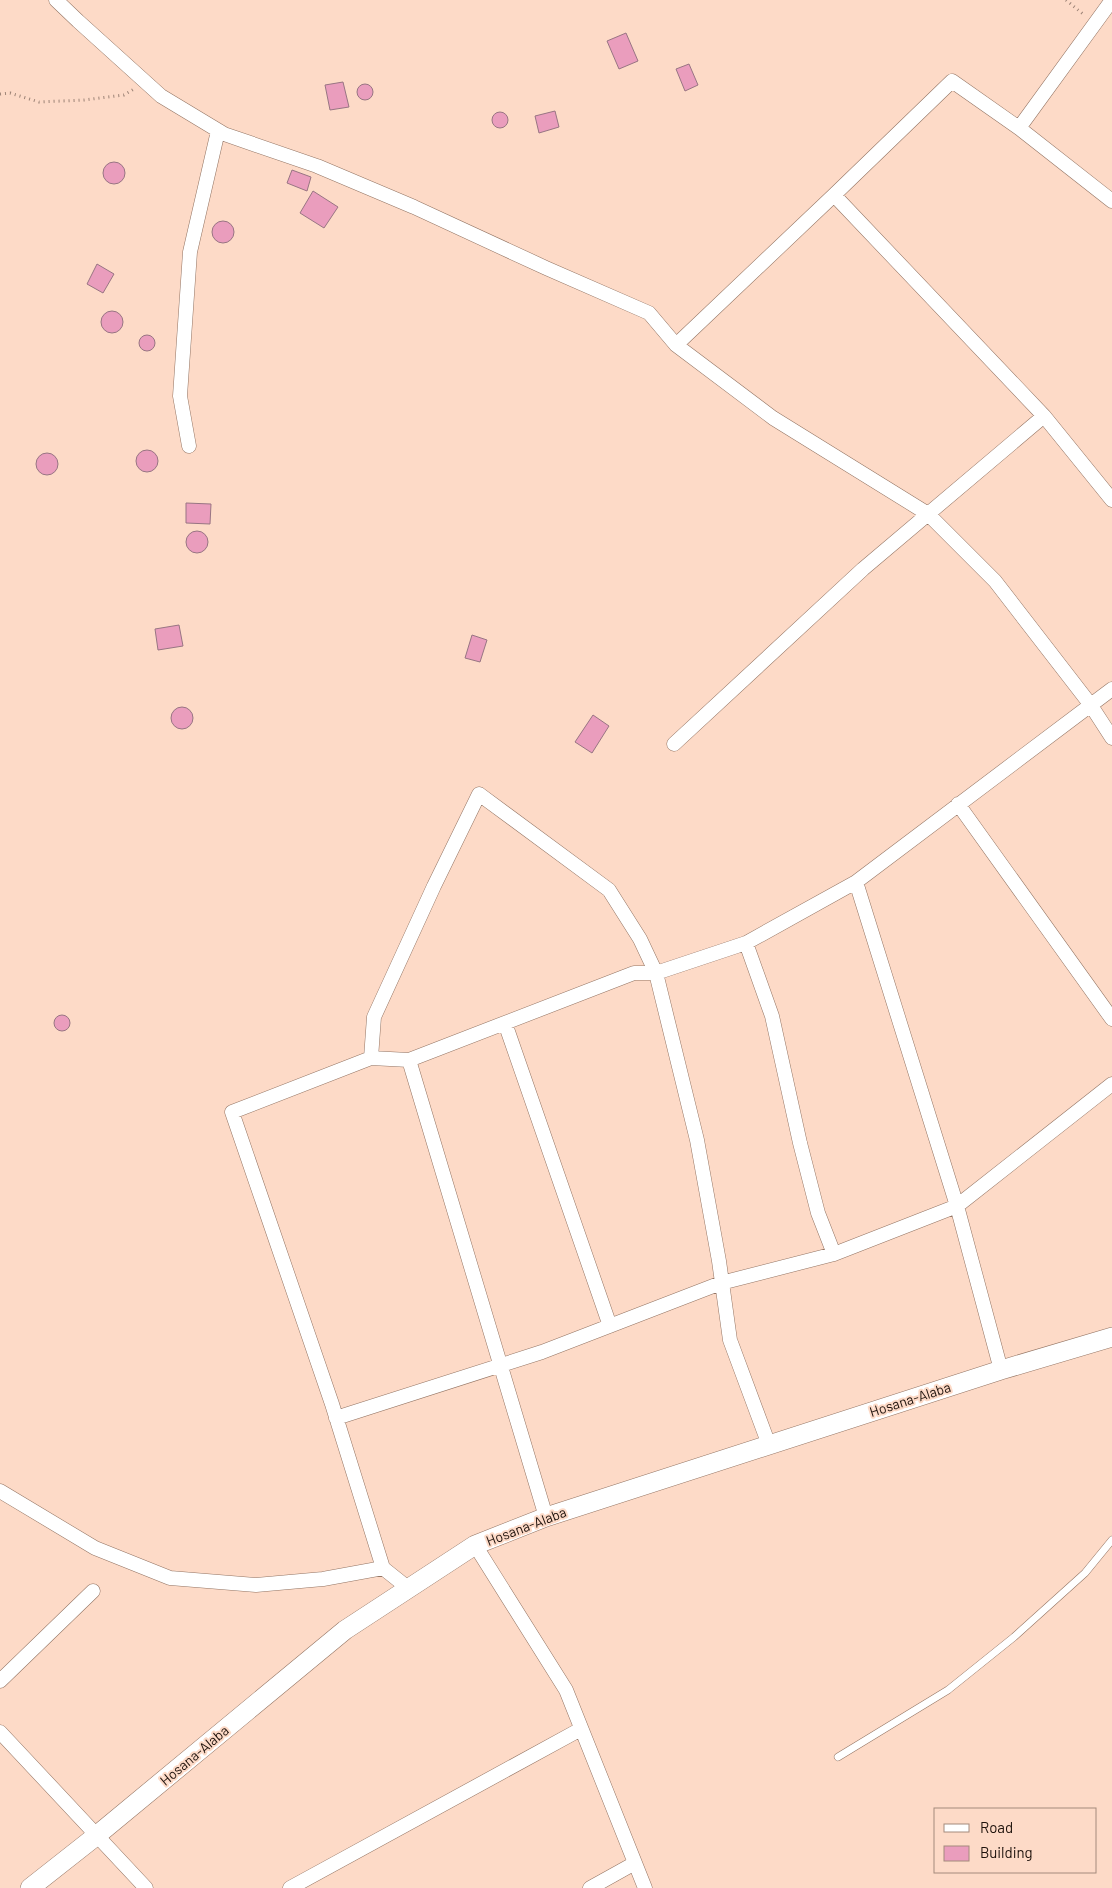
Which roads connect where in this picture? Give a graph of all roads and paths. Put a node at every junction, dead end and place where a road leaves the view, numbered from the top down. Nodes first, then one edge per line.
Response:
1 (56, 0) edge
2 (1066, 0) edge
3 (1110, 5) edge
4 (1094, 24) junction
5 (146, 83) junction
6 (0, 94) edge
7 (1019, 128) junction
8 (218, 131) junction
9 (834, 195) junction
10 (1112, 201) edge
11 (676, 345) junction
12 (1044, 416) junction
13 (189, 446) dead end
14 (1112, 499) edge
15 (928, 514) junction
16 (1112, 688) edge
17 (1090, 704) junction
18 (1112, 738) edge
19 (674, 744) dead end
20 (958, 804) junction
21 (856, 882) junction
22 (746, 944) junction
23 (656, 973) junction
24 (1112, 1019) edge
25 (505, 1023) junction
26 (371, 1058) junction
27 (409, 1060) junction
28 (1112, 1084) edge
29 (957, 1206) junction
30 (834, 1254) junction
31 (721, 1283) junction
32 (610, 1326) junction
33 (1112, 1337) edge
34 (501, 1365) junction
35 (1000, 1370) junction
36 (336, 1418) junction
37 (769, 1445) junction
38 (0, 1491) edge
39 (546, 1517) junction
40 (1112, 1540) edge
41 (475, 1545) junction
42 (383, 1568) junction
43 (408, 1588) junction
44 (93, 1591) dead end
45 (0, 1681) edge
46 (581, 1729) junction
47 (0, 1732) edge
48 (838, 1757) dead end
49 (96, 1836) junction
50 (635, 1863) junction
51 (30, 1888) edge
52 (146, 1888) edge
53 (290, 1888) edge
54 (590, 1888) edge
55 (645, 1888) edge

1 - 5 street
2 - 4 path
3 - 4 street
4 - 7 street
5 - 6 path
5 - 8 street
7 - 9 street
7 - 10 street
8 - 11 street
8 - 13 street
9 - 11 street
9 - 12 street
11 - 15 street
12 - 14 street
12 - 15 street
15 - 17 street
15 - 19 street
16 - 17 street
17 - 18 street
17 - 20 street
20 - 21 street
20 - 24 street
21 - 22 street
21 - 29 street
22 - 23 street
22 - 30 street
23 - 25 street
23 - 26 street
23 - 31 street
25 - 27 street
25 - 32 street
26 - 27 street
26 - 36 street
27 - 34 street
28 - 29 street
29 - 30 street
29 - 35 street
30 - 31 street
31 - 32 street
31 - 37 street
32 - 34 street
33 - 35 main road, Hosana-Alaba
34 - 36 street
34 - 39 street
35 - 37 main road, Hosana-Alaba
36 - 42 street
37 - 39 main road, Hosana-Alaba
38 - 42 street
39 - 41 main road, Hosana-Alaba
40 - 48 lane
41 - 43 main road, Hosana-Alaba
41 - 46 street
42 - 43 street
43 - 49 main road, Hosana-Alaba
44 - 45 street
46 - 50 street
46 - 53 street
47 - 49 street
49 - 51 main road, Hosana-Alaba
49 - 52 street
50 - 54 street
50 - 55 street

